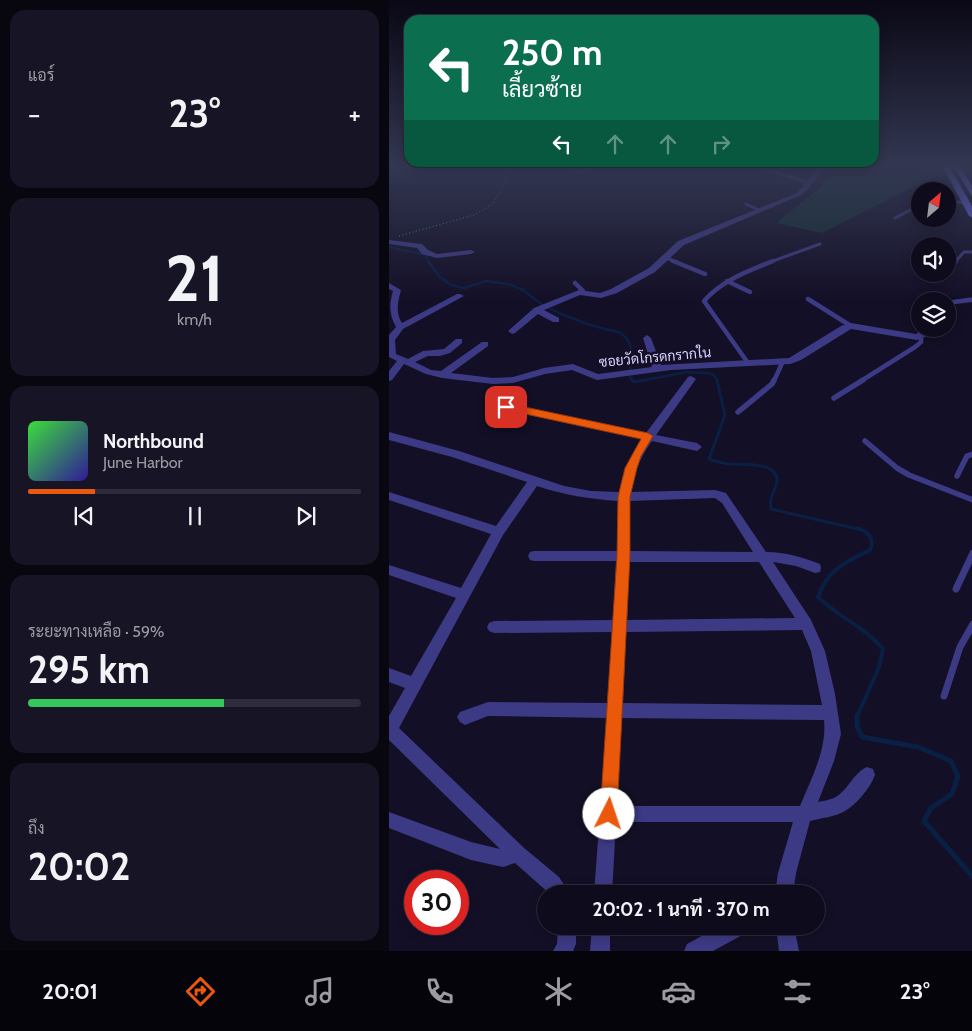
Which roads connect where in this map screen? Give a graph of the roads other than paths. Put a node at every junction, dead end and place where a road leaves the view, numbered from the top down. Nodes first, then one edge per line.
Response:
1 (756, 211) edge
2 (908, 211) edge
3 (895, 218) dead end
4 (389, 242) edge
5 (820, 244) dead end
6 (471, 252) dead end
7 (972, 252) edge
8 (666, 258) junction
9 (956, 261) edge
10 (705, 274) dead end
11 (727, 281) junction
12 (575, 283) dead end
13 (389, 285) edge
14 (583, 292) junction
15 (750, 292) dead end
16 (460, 296) dead end
17 (808, 299) dead end
18 (972, 299) edge
19 (956, 301) edge
20 (537, 310) junction
21 (555, 320) dead end
22 (851, 326) junction
23 (400, 327) junction
24 (512, 331) dead end
25 (911, 335) edge
26 (923, 337) edge
27 (647, 338) dead end
28 (459, 342) dead end
29 (485, 344) dead end
30 (390, 354) edge
31 (405, 360) junction
32 (783, 362) junction
33 (749, 363) junction
34 (657, 369) junction
35 (442, 374) junction
36 (389, 378) edge
37 (691, 379) dead end
38 (834, 398) dead end
39 (506, 407) dead end
40 (738, 412) dead end
41 (389, 436) edge
42 (648, 436) junction
43 (865, 441) dead end
44 (697, 447) dead end
45 (972, 454) edge
46 (957, 476) dead end
47 (535, 480) junction
48 (389, 496) edge
49 (624, 497) junction
50 (972, 500) edge
51 (499, 532) junction
52 (972, 553) edge
53 (534, 556) dead end
54 (623, 556) junction
55 (762, 556) junction
56 (815, 568) dead end
57 (389, 570) edge
58 (956, 589) dead end
59 (464, 595) junction
60 (806, 624) junction
61 (972, 624) edge
62 (620, 625) junction
63 (494, 627) dead end
64 (389, 675) edge
65 (414, 684) junction
66 (944, 696) dead end
67 (615, 712) junction
68 (831, 713) junction
69 (465, 717) dead end
70 (867, 775) dead end
71 (609, 814) junction
72 (806, 814) junction
73 (389, 820) edge
74 (517, 853) junction
75 (554, 885) edge
76 (604, 885) edge
77 (785, 885) edge
78 (566, 935) edge
79 (601, 935) edge
80 (723, 935) edge
81 (786, 935) edge
82 (563, 951) edge
83 (600, 951) edge
84 (694, 951) edge
85 (789, 951) edge

1 - 8 street
2 - 3 lane
4 - 6 street
5 - 11 lane
7 - 9 lane
8 - 10 lane
8 - 14 street
11 - 15 lane
11 - 33 lane
12 - 14 lane
13 - 23 street
14 - 20 street
16 - 23 street
17 - 22 lane
18 - 19 street
20 - 21 street
20 - 24 street
22 - 25 street
22 - 32 street, ซอยวัดโกรดกรากใน
23 - 30 street
26 - 38 lane
27 - 34 street
28 - 31 street
29 - 35 street
30 - 31 street, ซอยวัดโกรดกรากใน
31 - 35 street, ซอยวัดโกรดกรากใน
31 - 36 street
32 - 33 street, ซอยวัดโกรดกรากใน
32 - 40 lane
33 - 34 street, ซอยวัดโกรดกรากใน
34 - 35 street, ซอยวัดโกรดกรากใน
37 - 42 street
39 - 42 street
41 - 47 street
42 - 44 street
42 - 49 street
43 - 50 lane
45 - 46 lane
47 - 49 street
47 - 51 street
48 - 51 street
49 - 54 street
49 - 55 street
51 - 59 street
52 - 58 lane
53 - 54 street
54 - 55 street
54 - 62 street
55 - 56 street
55 - 60 street
57 - 59 street
59 - 65 street
60 - 62 street
60 - 68 street
61 - 66 lane
62 - 63 street
62 - 67 street
64 - 65 street
65 - 74 street
67 - 68 street
67 - 69 street
67 - 71 street
68 - 72 street
70 - 72 street
71 - 72 street
71 - 76 street
72 - 77 street
73 - 74 street
74 - 75 street
78 - 82 street
79 - 83 street
80 - 84 street
81 - 85 street

